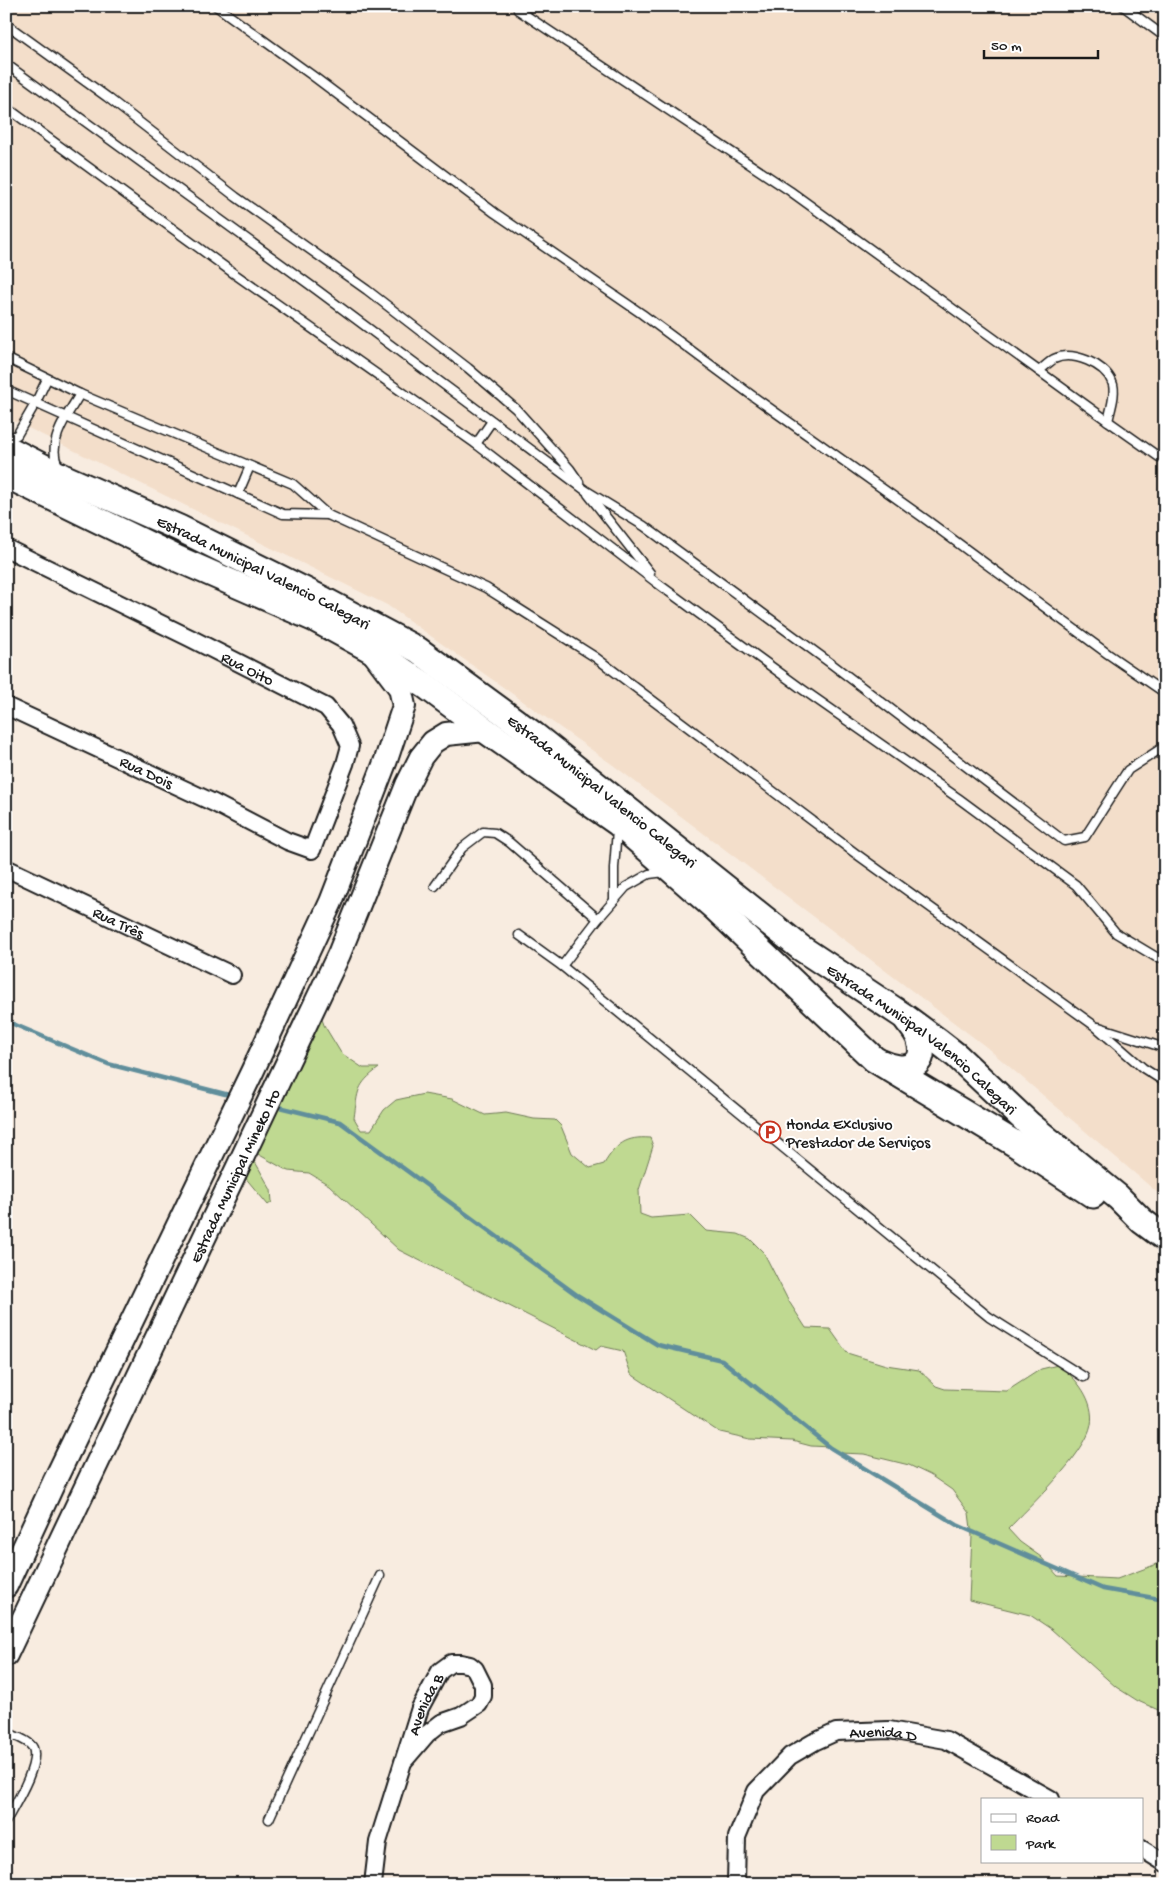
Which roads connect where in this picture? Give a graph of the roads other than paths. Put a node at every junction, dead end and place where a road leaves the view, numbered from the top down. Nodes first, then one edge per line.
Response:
1 (216, 6) edge
2 (1123, 6) edge
3 (518, 10) dead end
4 (6, 24) edge
5 (1165, 37) edge
6 (6, 64) edge
7 (6, 107) edge
8 (6, 358) edge
9 (1039, 371) junction
10 (47, 379) junction
11 (6, 390) edge
12 (80, 394) junction
13 (35, 404) junction
14 (66, 418) junction
15 (492, 420) junction
16 (1108, 421) junction
17 (6, 439) edge
18 (476, 444) junction
19 (6, 448) edge
20 (1165, 457) edge
21 (250, 466) junction
22 (6, 475) edge
23 (63, 477) junction
24 (32, 488) junction
25 (6, 490) edge
26 (585, 490) junction
27 (238, 494) junction
28 (328, 516) junction
29 (6, 548) edge
30 (657, 583) junction
31 (370, 649) junction
32 (1165, 693) edge
33 (6, 706) edge
34 (485, 730) junction
35 (1165, 746) edge
36 (618, 823) junction
37 (287, 841) joint
38 (6, 868) edge
39 (674, 872) junction
40 (435, 886) dead end
41 (614, 900) junction
42 (598, 919) junction
43 (519, 935) dead end
44 (1165, 958) edge
45 (562, 966) junction
46 (232, 975) dead end
47 (905, 1017) junction
48 (1095, 1026) junction
49 (1165, 1048) edge
50 (874, 1059) junction
51 (1165, 1082) edge
52 (1142, 1221) junction
53 (1165, 1238) edge
54 (1084, 1377) dead end
55 (28, 1539) junction
56 (51, 1559) junction
57 (380, 1576) dead end
58 (6, 1586) edge
59 (6, 1654) edge
60 (6, 1732) edge
61 (403, 1762) junction
62 (1049, 1798) edge
63 (268, 1819) dead end
64 (6, 1821) edge
65 (1144, 1850) edge
66 (1165, 1863) edge
67 (373, 1884) edge
68 (736, 1884) edge

1 - 32 lane
2 - 5 lane
3 - 9 lane
4 - 26 lane
6 - 15 lane
7 - 18 lane
8 - 10 lane
9 - 16 lane
9 - 16 lane
10 - 12 lane
10 - 13 lane
11 - 13 lane
12 - 14 lane
12 - 21 lane
13 - 14 lane
13 - 17 lane
14 - 23 lane
14 - 27 lane
15 - 18 lane
15 - 26 lane
16 - 20 lane
18 - 30 lane
19 - 23 main road, Estrada Municipal Valencio Calegari
21 - 27 lane
21 - 28 lane
22 - 24 main road, Estrada Municipal Valencio Calegari
23 - 47 main road, Estrada Municipal Valencio Calegari
24 - 25 street
24 - 31 main road, Estrada Municipal Valencio Calegari
26 - 30 lane
26 - 35 lane
27 - 28 lane
28 - 48 lane
29 - 37 street, Rua Oito
30 - 44 lane
31 - 34 main road, Estrada Municipal Valencio Calegari
31 - 55 street, Estrada Municipal Mineko Ito
33 - 37 street, Rua Dois
34 - 36 main road, Estrada Municipal Valencio Calegari
34 - 56 street, Estrada Municipal Mineko Ito
36 - 39 main road, Estrada Municipal Valencio Calegari
36 - 41 lane
38 - 46 street, Rua Três
39 - 41 lane
39 - 50 main road, Estrada Municipal Valencio Calegari
40 - 42 lane
41 - 42 lane
42 - 45 lane
43 - 45 lane
45 - 54 lane
47 - 50 main road
47 - 52 main road, Estrada Municipal Valencio Calegari
48 - 49 lane
48 - 51 lane
50 - 52 main road, Estrada Municipal Valencio Calegari
52 - 53 main road, Estrada Municipal Valencio Calegari
55 - 56 street
55 - 58 street, Estrada Municipal Mineko Ito
56 - 59 street, Estrada Municipal Mineko Ito
57 - 63 lane
60 - 64 lane
61 - 61 street, Avenida B
61 - 67 street, Avenida B
62 - 68 street, Avenida D
65 - 66 street

